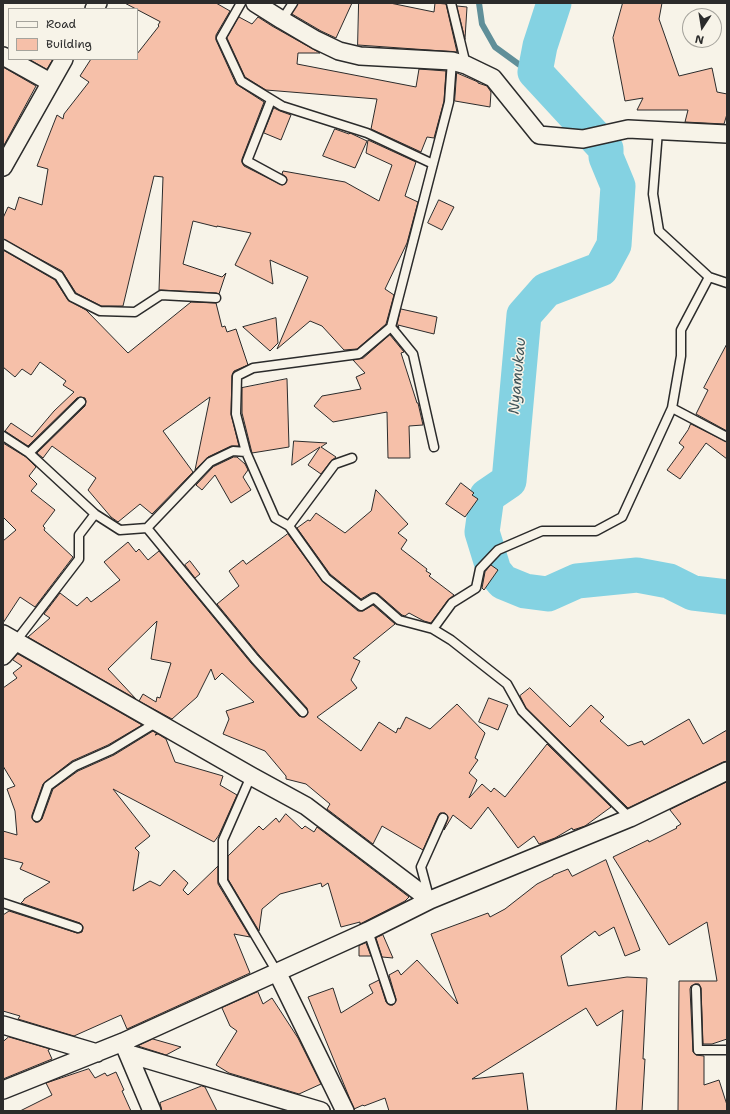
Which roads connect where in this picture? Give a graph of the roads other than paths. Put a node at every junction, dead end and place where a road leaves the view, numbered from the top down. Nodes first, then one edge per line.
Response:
1 (241, 3) edge
2 (255, 3) edge
3 (293, 3) edge
4 (451, 3) edge
5 (282, 20) junction
6 (10, 60) edge
7 (63, 60) edge
8 (459, 63) junction
9 (50, 82) junction
10 (271, 100) junction
11 (658, 131) junction
12 (727, 134) edge
13 (433, 164) junction
14 (3, 167) edge
15 (282, 180) dead end
16 (3, 244) edge
17 (709, 277) junction
18 (727, 283) edge
19 (216, 298) dead end
20 (391, 327) junction
21 (81, 402) dead end
22 (672, 408) junction
23 (3, 436) edge
24 (727, 437) edge
25 (434, 447) dead end
26 (246, 452) junction
27 (29, 453) junction
28 (352, 458) dead end
29 (94, 514) junction
30 (289, 526) junction
31 (147, 528) junction
32 (433, 630) junction
33 (9, 638) edge
34 (3, 656) edge
35 (303, 712) dead end
36 (157, 722) junction
37 (727, 771) edge
38 (251, 776) junction
39 (37, 817) dead end
40 (443, 818) dead end
41 (630, 818) junction
42 (430, 900) junction
43 (3, 902) edge
44 (78, 928) dead end
45 (368, 931) junction
46 (277, 972) junction
47 (696, 989) dead end
48 (391, 1000) dead end
49 (3, 1026) edge
50 (126, 1048) junction
51 (727, 1050) edge
52 (97, 1053) junction
53 (3, 1090) edge
54 (152, 1111) edge
55 (321, 1111) edge
56 (345, 1111) edge

1 - 10 lane
2 - 5 street
3 - 5 lane
4 - 8 lane
5 - 8 street
6 - 9 street
7 - 9 street
8 - 11 street
8 - 13 lane
9 - 14 street
10 - 13 lane
10 - 15 lane
11 - 12 street
11 - 17 lane
13 - 20 lane
16 - 19 lane
17 - 18 lane
17 - 22 lane
20 - 25 lane
20 - 26 lane
21 - 27 lane
22 - 24 lane
22 - 32 lane
23 - 27 lane
26 - 30 lane
26 - 31 lane
27 - 29 lane
28 - 30 lane
29 - 31 lane
29 - 33 lane
30 - 32 lane
31 - 35 lane
32 - 41 lane
33 - 34 street
33 - 36 street
36 - 38 street
36 - 39 lane
37 - 41 street
38 - 42 street
38 - 46 lane
40 - 42 lane
41 - 42 street
42 - 45 street
43 - 44 lane
45 - 46 street
45 - 48 lane
46 - 50 street
46 - 56 street
47 - 51 lane
49 - 52 street
50 - 52 street
50 - 54 street
50 - 55 street
52 - 53 street

